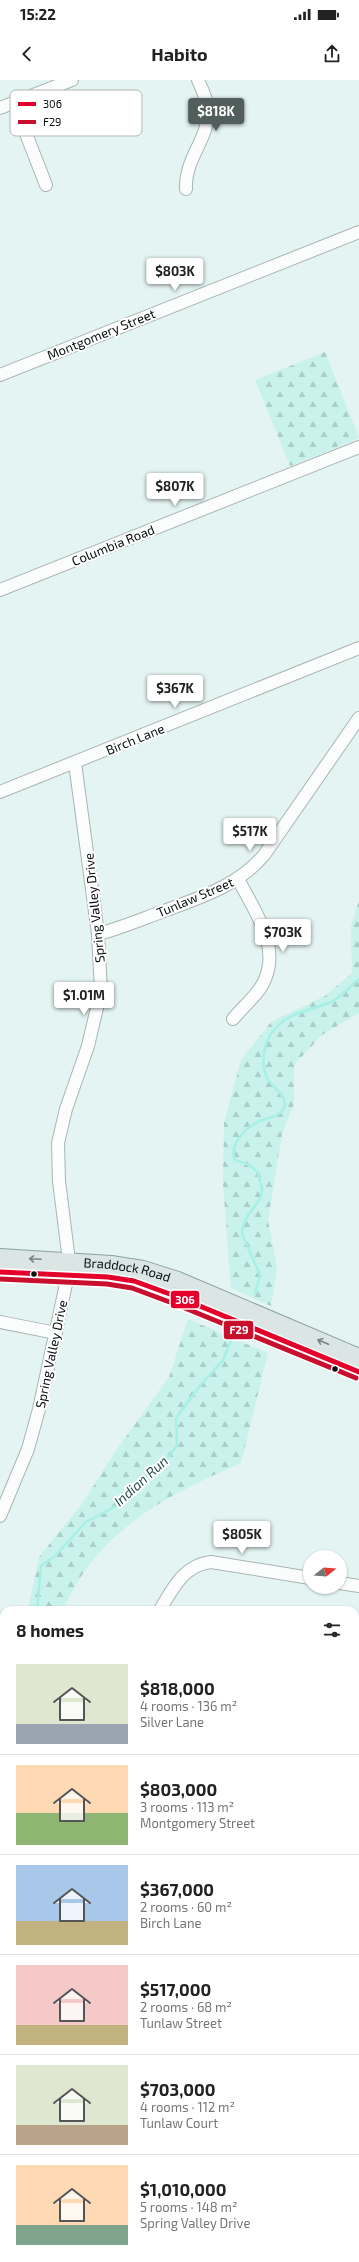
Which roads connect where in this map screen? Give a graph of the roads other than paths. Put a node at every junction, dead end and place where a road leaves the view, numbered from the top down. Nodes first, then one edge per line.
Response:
1 (72, 80) edge
2 (198, 80) edge
3 (47, 90) edge
4 (10, 104) edge
5 (0, 108) edge
6 (27, 136) edge
7 (46, 185) dead end
8 (186, 189) dead end
9 (359, 232) edge
10 (0, 375) edge
11 (359, 447) edge
12 (0, 590) edge
13 (359, 648) edge
14 (353, 653) edge
15 (359, 718) edge
16 (75, 763) junction
17 (0, 792) edge
18 (238, 879) junction
19 (98, 934) junction
20 (233, 1019) dead end
21 (0, 1257) edge
22 (69, 1268) junction
23 (0, 1272) edge
24 (0, 1322) edge
25 (56, 1333) junction
26 (359, 1367) edge
27 (4, 1499) edge
28 (0, 1516) edge
29 (303, 1577) edge
30 (347, 1584) edge
31 (359, 1586) edge
32 (163, 1606) edge

1 - 3 street
2 - 8 street
4 - 5 street
6 - 7 street
9 - 10 street, Montgomery Street
11 - 12 street, Columbia Road
13 - 14 street, Birch Lane
14 - 16 street, Birch Lane
15 - 18 street, Tunlaw Street
16 - 17 street, Birch Lane
16 - 19 street, Spring Valley Drive
18 - 19 street, Tunlaw Street
18 - 20 street
19 - 22 street, Spring Valley Drive
22 -> 21 main road, Braddock Road
22 - 23 main road, Braddock Road
22 - 25 street, Spring Valley Drive
22 - 26 main road, Braddock Road
24 - 25 street
25 - 27 street, Spring Valley Drive
27 - 28 street, Spring Valley Drive
29 - 32 street
30 - 31 street

